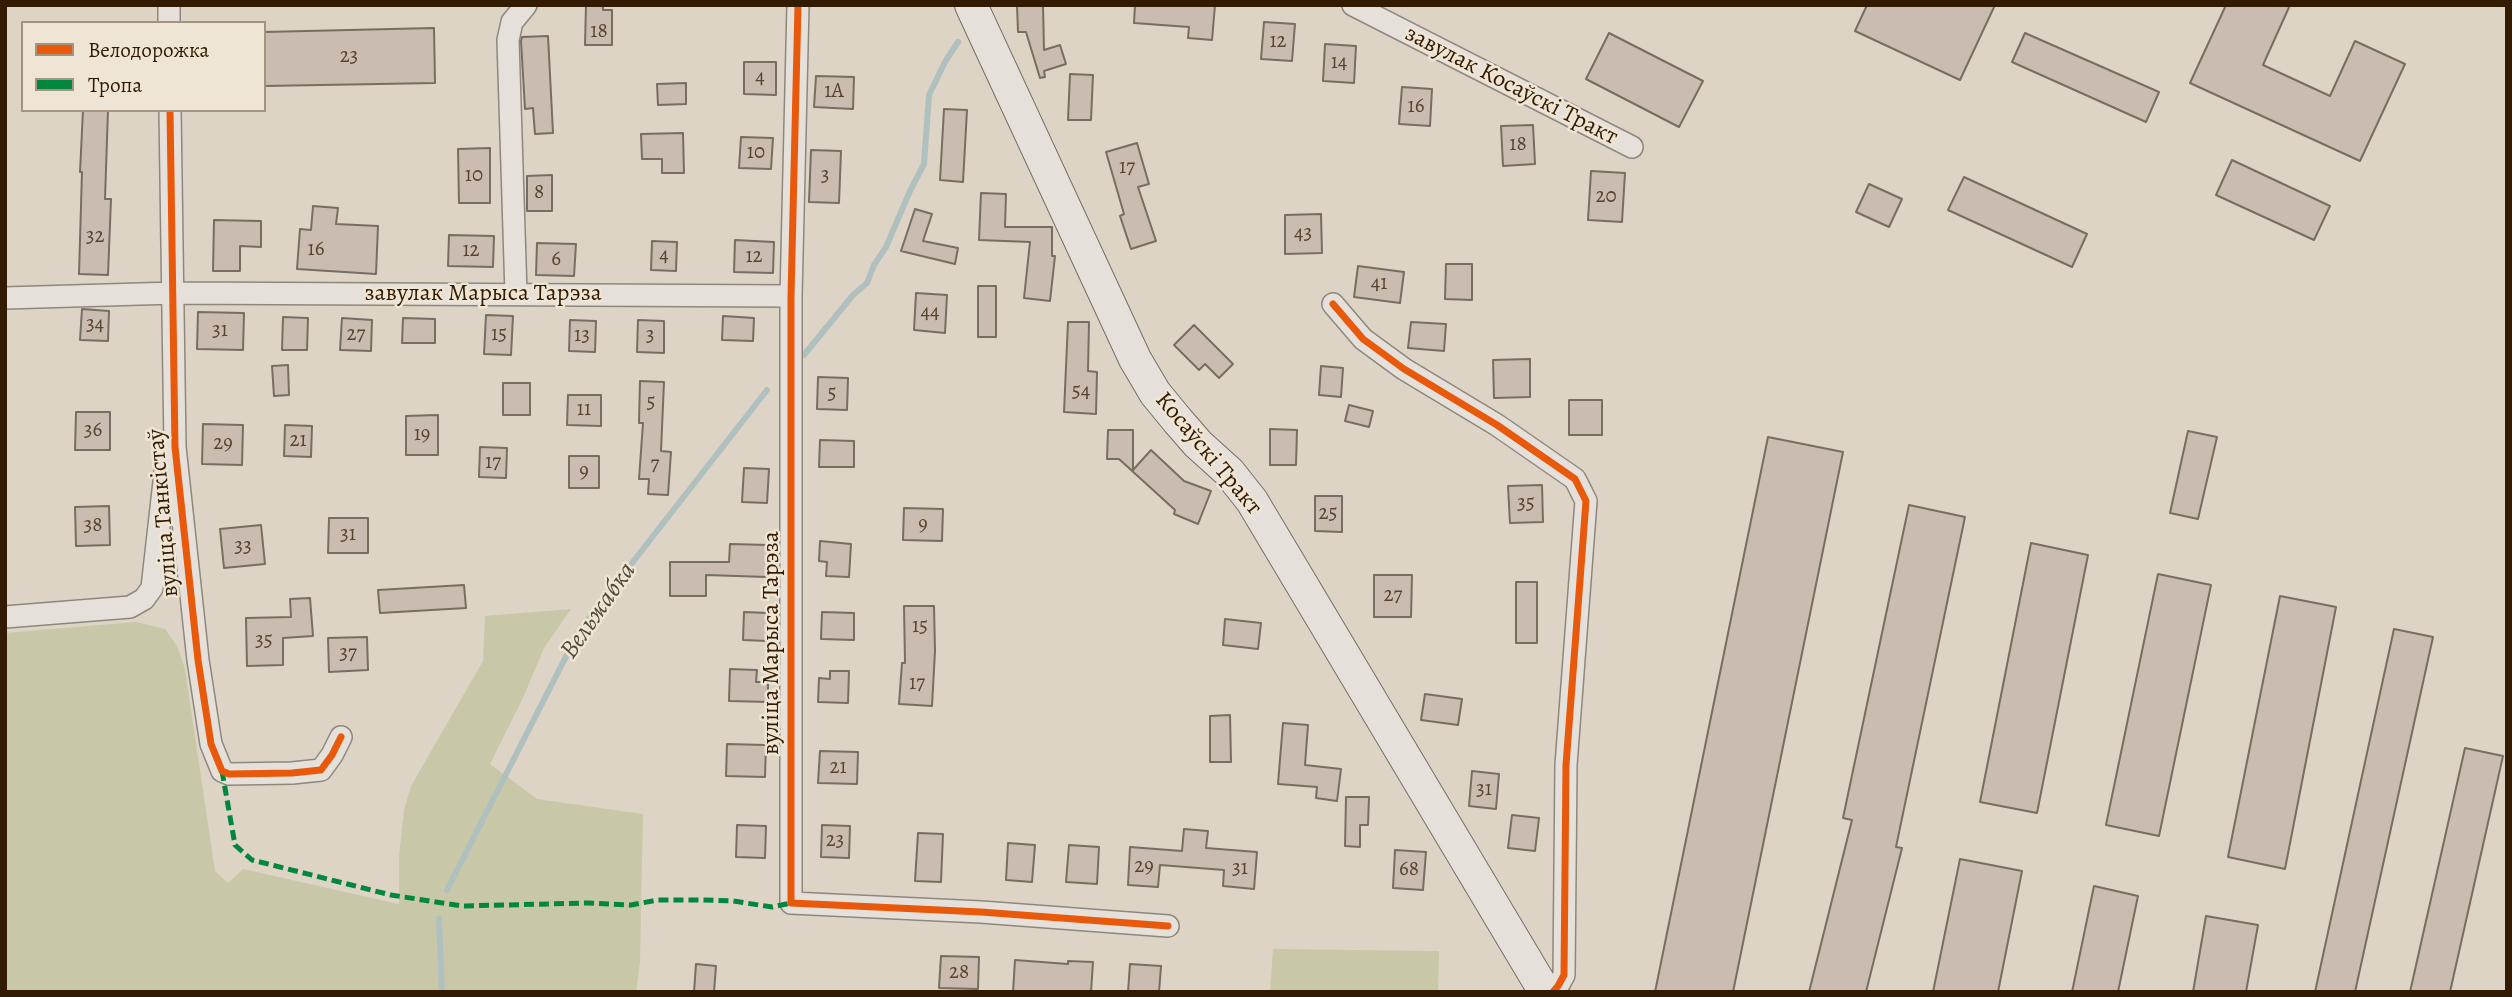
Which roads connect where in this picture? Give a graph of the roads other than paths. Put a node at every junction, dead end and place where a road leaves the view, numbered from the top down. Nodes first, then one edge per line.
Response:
1 (526, 5) edge
2 (798, 5) edge
3 (971, 5) edge
4 (1353, 5) edge
5 (170, 112) edge
6 (1632, 147) dead end
7 (174, 293) junction
8 (516, 294) junction
9 (791, 296) junction
10 (5, 298) edge
11 (1333, 304) dead end
12 (175, 447) junction
13 (5, 618) edge
14 (341, 737) dead end
15 (1168, 926) dead end
16 (1545, 992) edge
17 (1553, 992) edge

1 - 8 street
2 - 9 street, вуліца Марыса Тарэза
3 - 16 main road, Косаўскі Тракт
4 - 6 street, завулак Косаўскі Тракт
5 - 7 street, вуліца Танкістаў
7 - 8 street, завулак Марыса Тарэза
7 - 10 street
7 - 12 street, вуліца Танкістаў
8 - 9 street, завулак Марыса Тарэза
9 - 15 street, вуліца Марыса Тарэза
11 - 17 street
12 - 13 street, вуліца Танкістаў
12 - 14 street, вуліца Танкістаў

